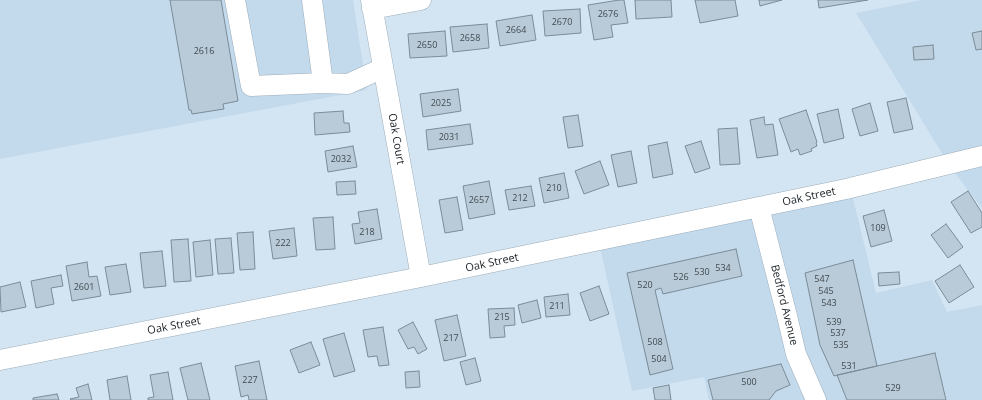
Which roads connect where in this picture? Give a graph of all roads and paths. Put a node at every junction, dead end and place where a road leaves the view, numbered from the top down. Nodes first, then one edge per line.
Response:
1 (235, 0) edge
2 (312, 0) edge
3 (421, 0) edge
4 (372, 4) edge
5 (383, 68) junction
6 (323, 83) junction
7 (982, 156) edge
8 (759, 207) junction
9 (421, 277) junction
10 (0, 360) edge
11 (816, 400) edge

1 - 6 street
2 - 6 street
3 - 4 street
4 - 5 street, Oak Court
5 - 6 street
5 - 9 street, Oak Court
7 - 8 street, Oak Street
8 - 9 street, Oak Street
8 - 11 street, Bedford Avenue
9 - 10 street, Oak Street

